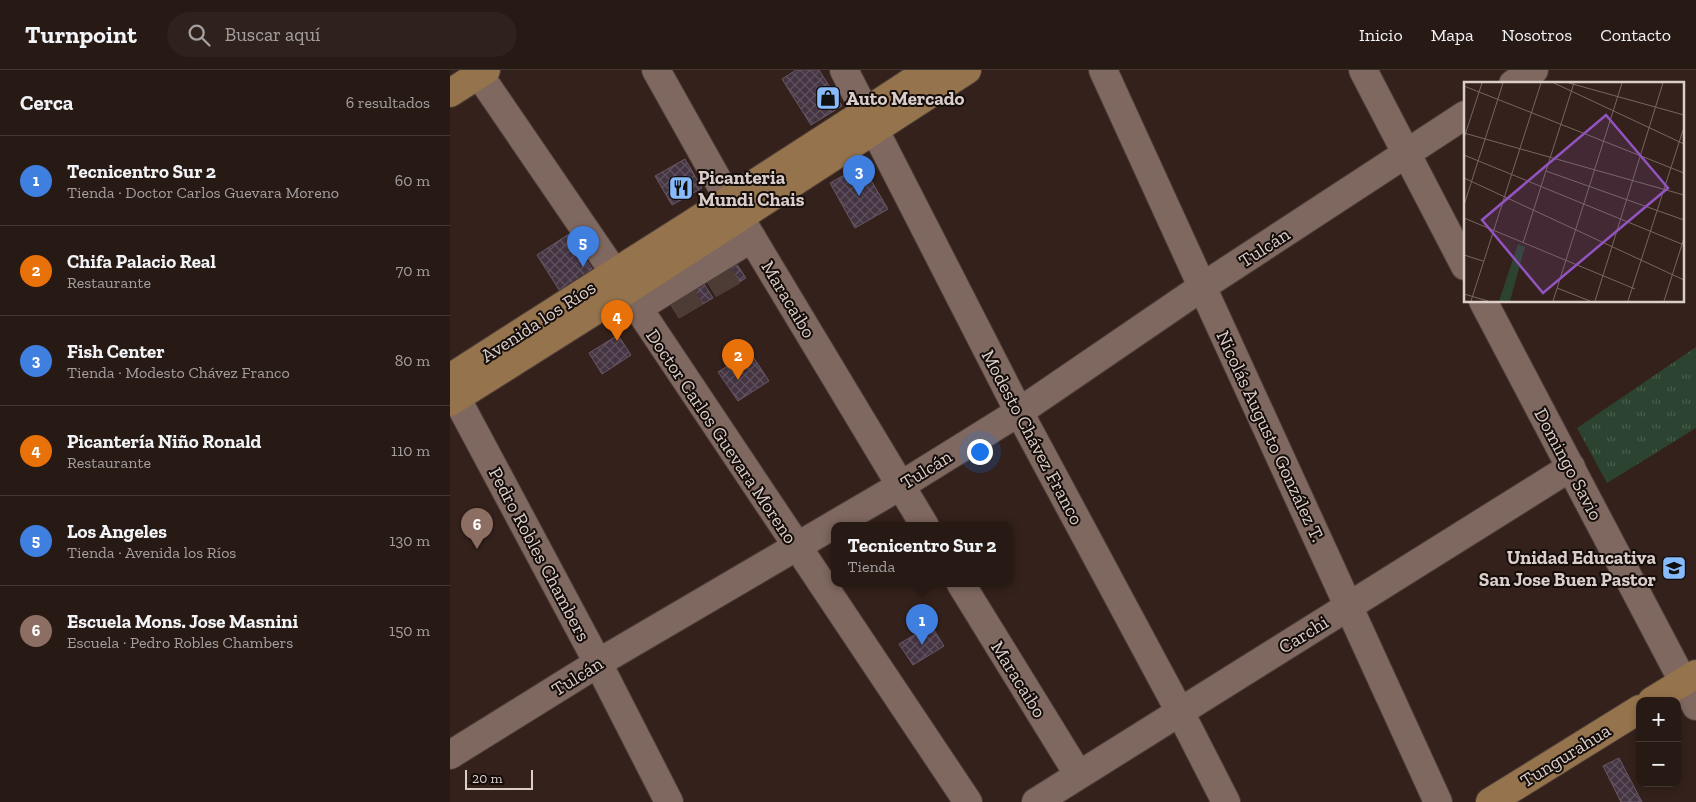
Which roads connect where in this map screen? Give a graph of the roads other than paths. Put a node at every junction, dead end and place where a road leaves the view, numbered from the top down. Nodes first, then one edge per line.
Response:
1 (656, 70) edge
2 (844, 70) edge
3 (929, 70) edge
4 (967, 70) edge
5 (1103, 70) edge
6 (1363, 70) edge
7 (1534, 70) edge
8 (480, 71) edge
9 (1516, 82) edge
10 (450, 93) edge
11 (1464, 116) edge
12 (871, 121) junction
13 (1405, 154) junction
14 (745, 236) junction
15 (1464, 264) edge
16 (692, 283) junction
17 (1202, 287) junction
18 (631, 298) junction
19 (1484, 302) edge
20 (452, 391) edge
21 (1019, 412) junction
22 (1571, 467) junction
23 (900, 486) junction
24 (838, 522) edge
25 (922, 522) edge
26 (831, 526) edge
27 (796, 546) junction
28 (963, 587) edge
29 (1349, 605) junction
30 (598, 663) junction
31 (1690, 678) edge
32 (1659, 697) edge
33 (1696, 706) edge
34 (1636, 711) edge
35 (1180, 712) junction
36 (450, 755) edge
37 (1078, 774) junction
38 (669, 802) edge
39 (968, 802) edge
40 (1036, 802) edge
41 (1226, 802) edge
42 (1438, 802) edge
43 (1490, 802) edge

1 - 14 street, Maracaibo
2 - 12 street, Modesto Chávez Franco
3 - 12 main road, Avenida los Ríos
4 - 12 main road, Avenida los Ríos
5 - 17 street, Nicolás Augusto González T.
6 - 13 street
7 - 9 street
8 - 10 main road
8 - 18 street, Doctor Carlos Guevara Moreno
11 - 13 street, Tulcán
12 - 14 main road, Avenida los Ríos
12 - 21 street, Modesto Chávez Franco
13 - 15 street
13 - 17 street, Tulcán
14 - 16 main road, Avenida los Ríos
14 - 18 main road, Avenida los Ríos
14 - 23 street, Maracaibo
16 - 18 main road, Avenida los Ríos
16 - 18 street
17 - 21 street, Tulcán
17 - 29 street, Nicolás Augusto González T.
18 - 20 main road, Avenida los Ríos
18 - 27 street, Doctor Carlos Guevara Moreno
19 - 22 street, Domingo Savio
20 - 30 street, Pedro Robles Chambers
21 - 23 street, Tulcán
21 - 35 street, Modesto Chávez Franco
22 - 29 street, Carchi
22 - 31 street, Domingo Savio
23 - 24 street, Tulcán
23 - 25 street, Maracaibo
26 - 27 street, Tulcán
27 - 30 street, Tulcán
27 - 39 street, Doctor Carlos Guevara Moreno
28 - 37 street, Maracaibo
29 - 35 street, Carchi
29 - 42 street, Nicolás Augusto González T.
30 - 36 street, Tulcán
30 - 38 street, Pedro Robles Chambers
31 - 32 main road
31 - 33 street, Domingo Savio
34 - 43 main road, Tungurahua
35 - 37 street, Carchi
35 - 41 street, Modesto Chávez Franco
37 - 40 street, Carchi

